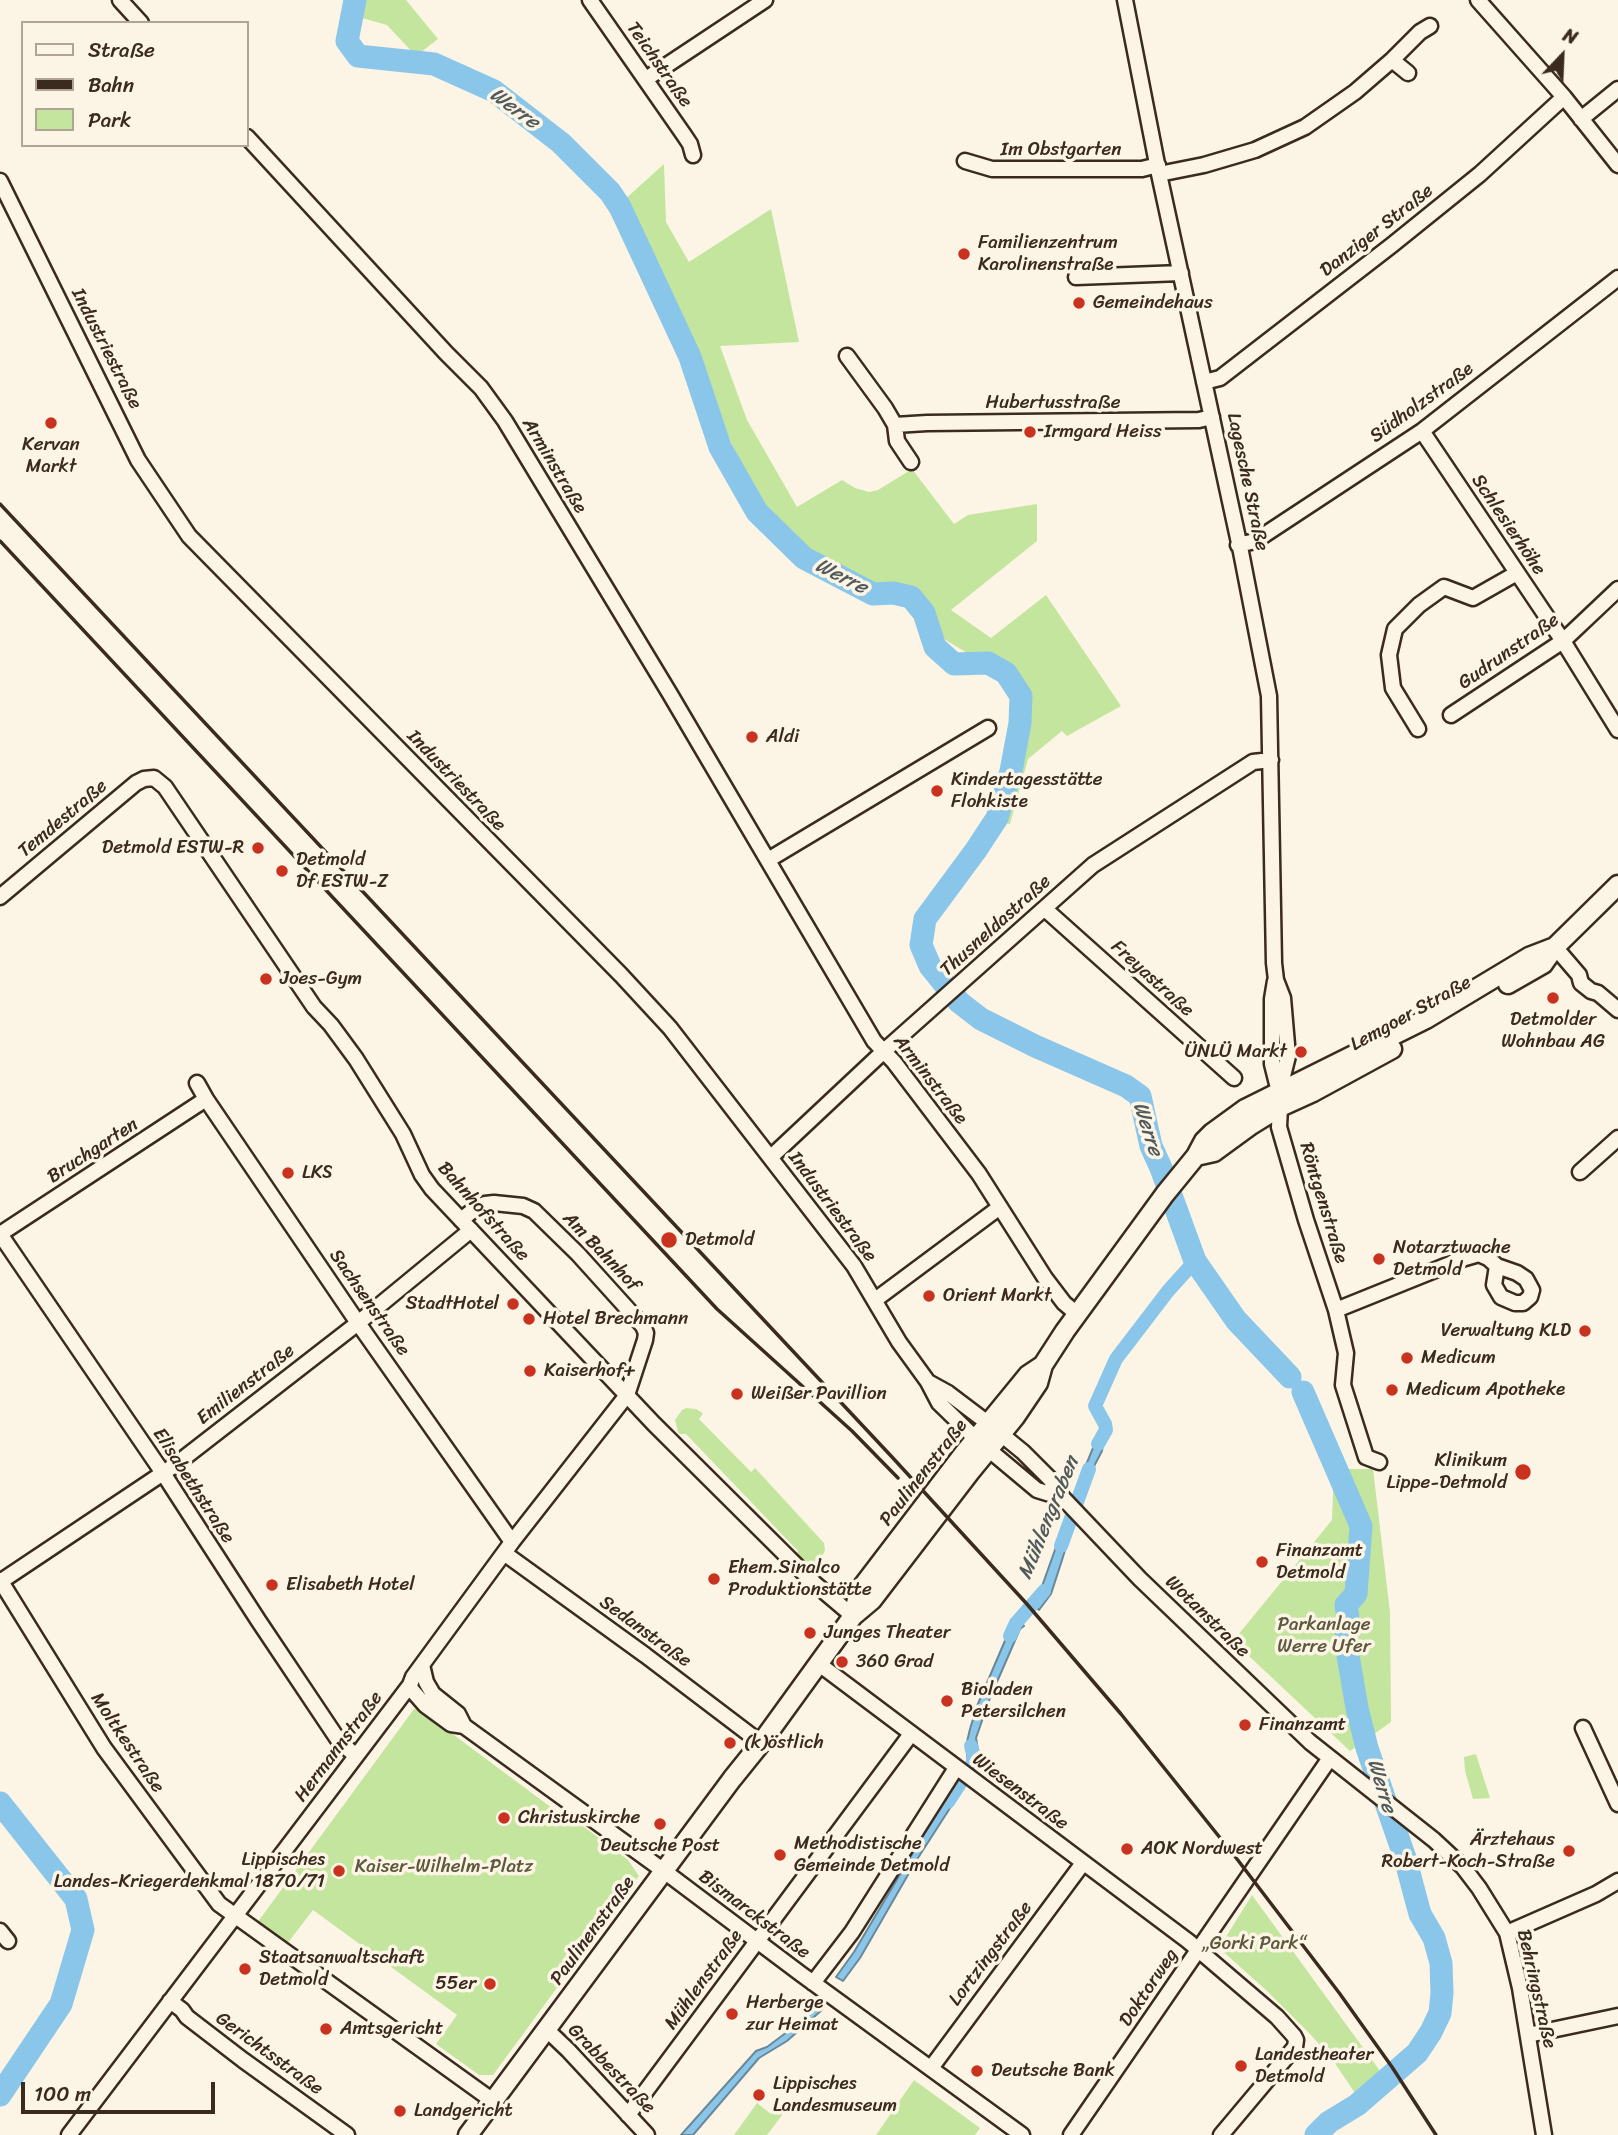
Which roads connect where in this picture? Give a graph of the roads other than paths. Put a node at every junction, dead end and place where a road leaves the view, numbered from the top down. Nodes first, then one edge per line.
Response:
1 (120, 0) edge
2 (590, 0) edge
3 (765, 0) edge
4 (1125, 0) edge
5 (1478, 0) edge
6 (139, 21) edge
7 (1430, 26) dead end
8 (1392, 60) junction
9 (1408, 74) dead end
10 (646, 79) junction
11 (1618, 89) edge
12 (1564, 97) junction
13 (1581, 119) junction
14 (248, 138) edge
15 (693, 155) dead end
16 (965, 161) dead end
17 (1618, 165) edge
18 (1158, 169) junction
19 (0, 181) edge
20 (1181, 273) junction
21 (1076, 277) dead end
22 (1618, 278) edge
23 (847, 356) dead end
24 (1204, 382) junction
25 (1212, 417) junction
26 (895, 425) junction
27 (1422, 431) junction
28 (911, 462) dead end
29 (1238, 545) junction
30 (1517, 573) junction
31 (1618, 589) edge
32 (1563, 641) junction
33 (1451, 715) dead end
34 (988, 728) dead end
35 (1418, 729) dead end
36 (1618, 730) edge
37 (1271, 760) junction
38 (154, 778) joint
39 (768, 860) junction
40 (1618, 886) edge
41 (0, 897) edge
42 (1045, 909) junction
43 (1555, 947) junction
44 (1618, 1010) edge
45 (884, 1051) junction
46 (1234, 1077) dead end
47 (197, 1083) dead end
48 (206, 1099) junction
49 (1279, 1099) junction
50 (1618, 1138) edge
51 (771, 1157) junction
52 (1580, 1172) dead end
53 (1000, 1207) junction
54 (466, 1225) junction
55 (2, 1240) edge
56 (1497, 1266) dead end
57 (875, 1300) junction
58 (1336, 1310) junction
59 (1077, 1314) junction
60 (358, 1323) junction
61 (928, 1382) junction
62 (628, 1395) junction
63 (995, 1429) junction
64 (982, 1444) junction
65 (1380, 1462) dead end
66 (163, 1473) junction
67 (1070, 1506) junction
68 (508, 1548) junction
69 (0, 1581) edge
70 (853, 1616) junction
71 (819, 1664) junction
72 (422, 1665) junction
73 (410, 1685) junction
74 (464, 1726) junction
75 (1583, 1728) dead end
76 (911, 1734) junction
77 (761, 1743) junction
78 (356, 1756) junction
79 (1330, 1758) junction
80 (962, 1773) junction
81 (1618, 1804) edge
82 (1083, 1863) junction
83 (664, 1871) junction
84 (1618, 1881) edge
85 (235, 1916) junction
86 (1507, 1933) junction
87 (756, 1941) junction
88 (1199, 1949) junction
89 (813, 1983) junction
90 (170, 2001) junction
91 (1618, 2016) edge
92 (547, 2030) junction
93 (1528, 2035) junction
94 (931, 2068) junction
95 (493, 2101) junction
96 (628, 2115) junction
97 (78, 2128) edge
98 (69, 2135) edge
99 (347, 2135) edge
100 (468, 2135) edge
101 (647, 2135) edge
102 (1022, 2135) edge
103 (1071, 2135) edge
104 (1221, 2135) edge
105 (1544, 2135) edge

1 - 6 street
2 - 10 street, Teichstraße
3 - 10 street
4 - 18 street, Lagesche Straße
5 - 12 street
7 - 8 street, Im Obstgarten
8 - 9 street
8 - 18 street, Im Obstgarten
10 - 15 street, Teichstraße
11 - 13 street
12 - 13 street
12 - 24 street, Danziger Straße
13 - 17 street
14 - 39 street, Arminstraße
16 - 18 street, Im Obstgarten
18 - 20 street, Lagesche Straße
19 - 51 street, Industriestraße
20 - 21 street
20 - 24 street, Lagesche Straße
22 - 27 street, Südholzstraße
23 - 26 street
24 - 25 street, Lagesche Straße
25 - 26 street, Hubertusstraße
25 - 29 street, Lagesche Straße
26 - 28 street
27 - 29 street, Südholzstraße
27 - 30 street, Schlesierhöhe
29 - 37 street, Lagesche Straße
30 - 32 street, Schlesierhöhe
30 - 35 street
31 - 32 street, Gudrunstraße
32 - 33 street, Gudrunstraße
32 - 36 street, Schlesierhöhe
34 - 39 street
37 - 42 street, Thusneldastraße
37 - 49 street, Lagesche Straße
38 - 41 street, Temdestraße
38 - 54 street, Bahnhofstraße
39 - 45 street, Arminstraße
40 - 43 main road, Lemgoer Straße
42 - 45 street, Thusneldastraße
42 - 46 street, Freyastraße
43 - 44 street
43 - 49 main road, Lemgoer Straße
45 - 51 street, Thusneldastraße
45 - 53 street, Arminstraße
47 - 48 street, Sachsenstraße
48 - 55 street, Bruchgarten
48 - 60 street, Sachsenstraße
49 - 58 street, Röntgenstraße
49 - 59 main road, Paulinenstraße
50 - 52 street
51 - 57 street, Industriestraße
53 - 57 street
53 - 59 street, Arminstraße
54 - 60 street, Emilienstraße
54 - 62 street, Bahnhofstraße
54 - 62 street, Am Bahnhof
55 - 66 street, Elisabethstraße
56 - 58 street
57 - 61 street, Industriestraße
58 - 65 street, Röntgenstraße
59 - 63 main road, Paulinenstraße
60 - 66 street, Emilienstraße
60 - 68 street, Sachsenstraße
61 - 63 street, Industriestraße
61 - 64 street, Industriestraße
62 - 68 street, Hermannstraße
62 - 70 street, Bahnhofstraße
63 - 64 main road, Paulinenstraße
63 - 67 street, Wotanstraße
64 - 67 street, Wotanstraße
64 - 70 main road, Paulinenstraße
66 - 69 street, Emilienstraße
66 - 78 street, Elisabethstraße
67 - 79 street, Wotanstraße
68 - 72 street, Hermannstraße
68 - 77 street, Sedanstraße
69 - 85 street, Moltkestraße
70 - 71 main road, Paulinenstraße
71 - 76 street, Wiesenstraße
71 - 77 main road, Paulinenstraße
72 - 73 street, Hermannstraße
72 - 74 street, Bismarckstraße
73 - 74 street, Bismarckstraße
73 - 78 street, Hermannstraße
74 - 83 street, Bismarckstraße
75 - 81 street
76 - 80 street, Wiesenstraße
76 - 87 street, Mühlenstraße
77 - 83 main road, Paulinenstraße
78 - 85 street, Hermannstraße
79 - 86 street, Behringstraße
79 - 88 street, Doktorweg
80 - 82 street, Wiesenstraße
80 - 89 street
82 - 88 street, Wiesenstraße
82 - 94 street, Lortzingstraße
83 - 87 street, Bismarckstraße
83 - 92 main road, Paulinenstraße
84 - 86 street
85 - 90 street, Hermannstraße
85 - 95 street, Moltkestraße
86 - 93 street, Behringstraße
87 - 89 street, Bismarckstraße
87 - 96 street, Mühlenstraße
88 - 103 street, Doktorweg
88 - 104 street, Wiesenstraße
89 - 94 street, Bismarckstraße
90 - 97 street, Hermannstraße
90 - 99 street, Gerichtsstraße
91 - 93 street
92 - 95 main road, Paulinenstraße
92 - 96 street, Grabbestraße
93 - 105 street, Behringstraße
94 - 102 street, Bismarckstraße
95 - 100 main road, Paulinenstraße
96 - 101 street, Grabbestraße
97 - 98 street, Hermannstraße

